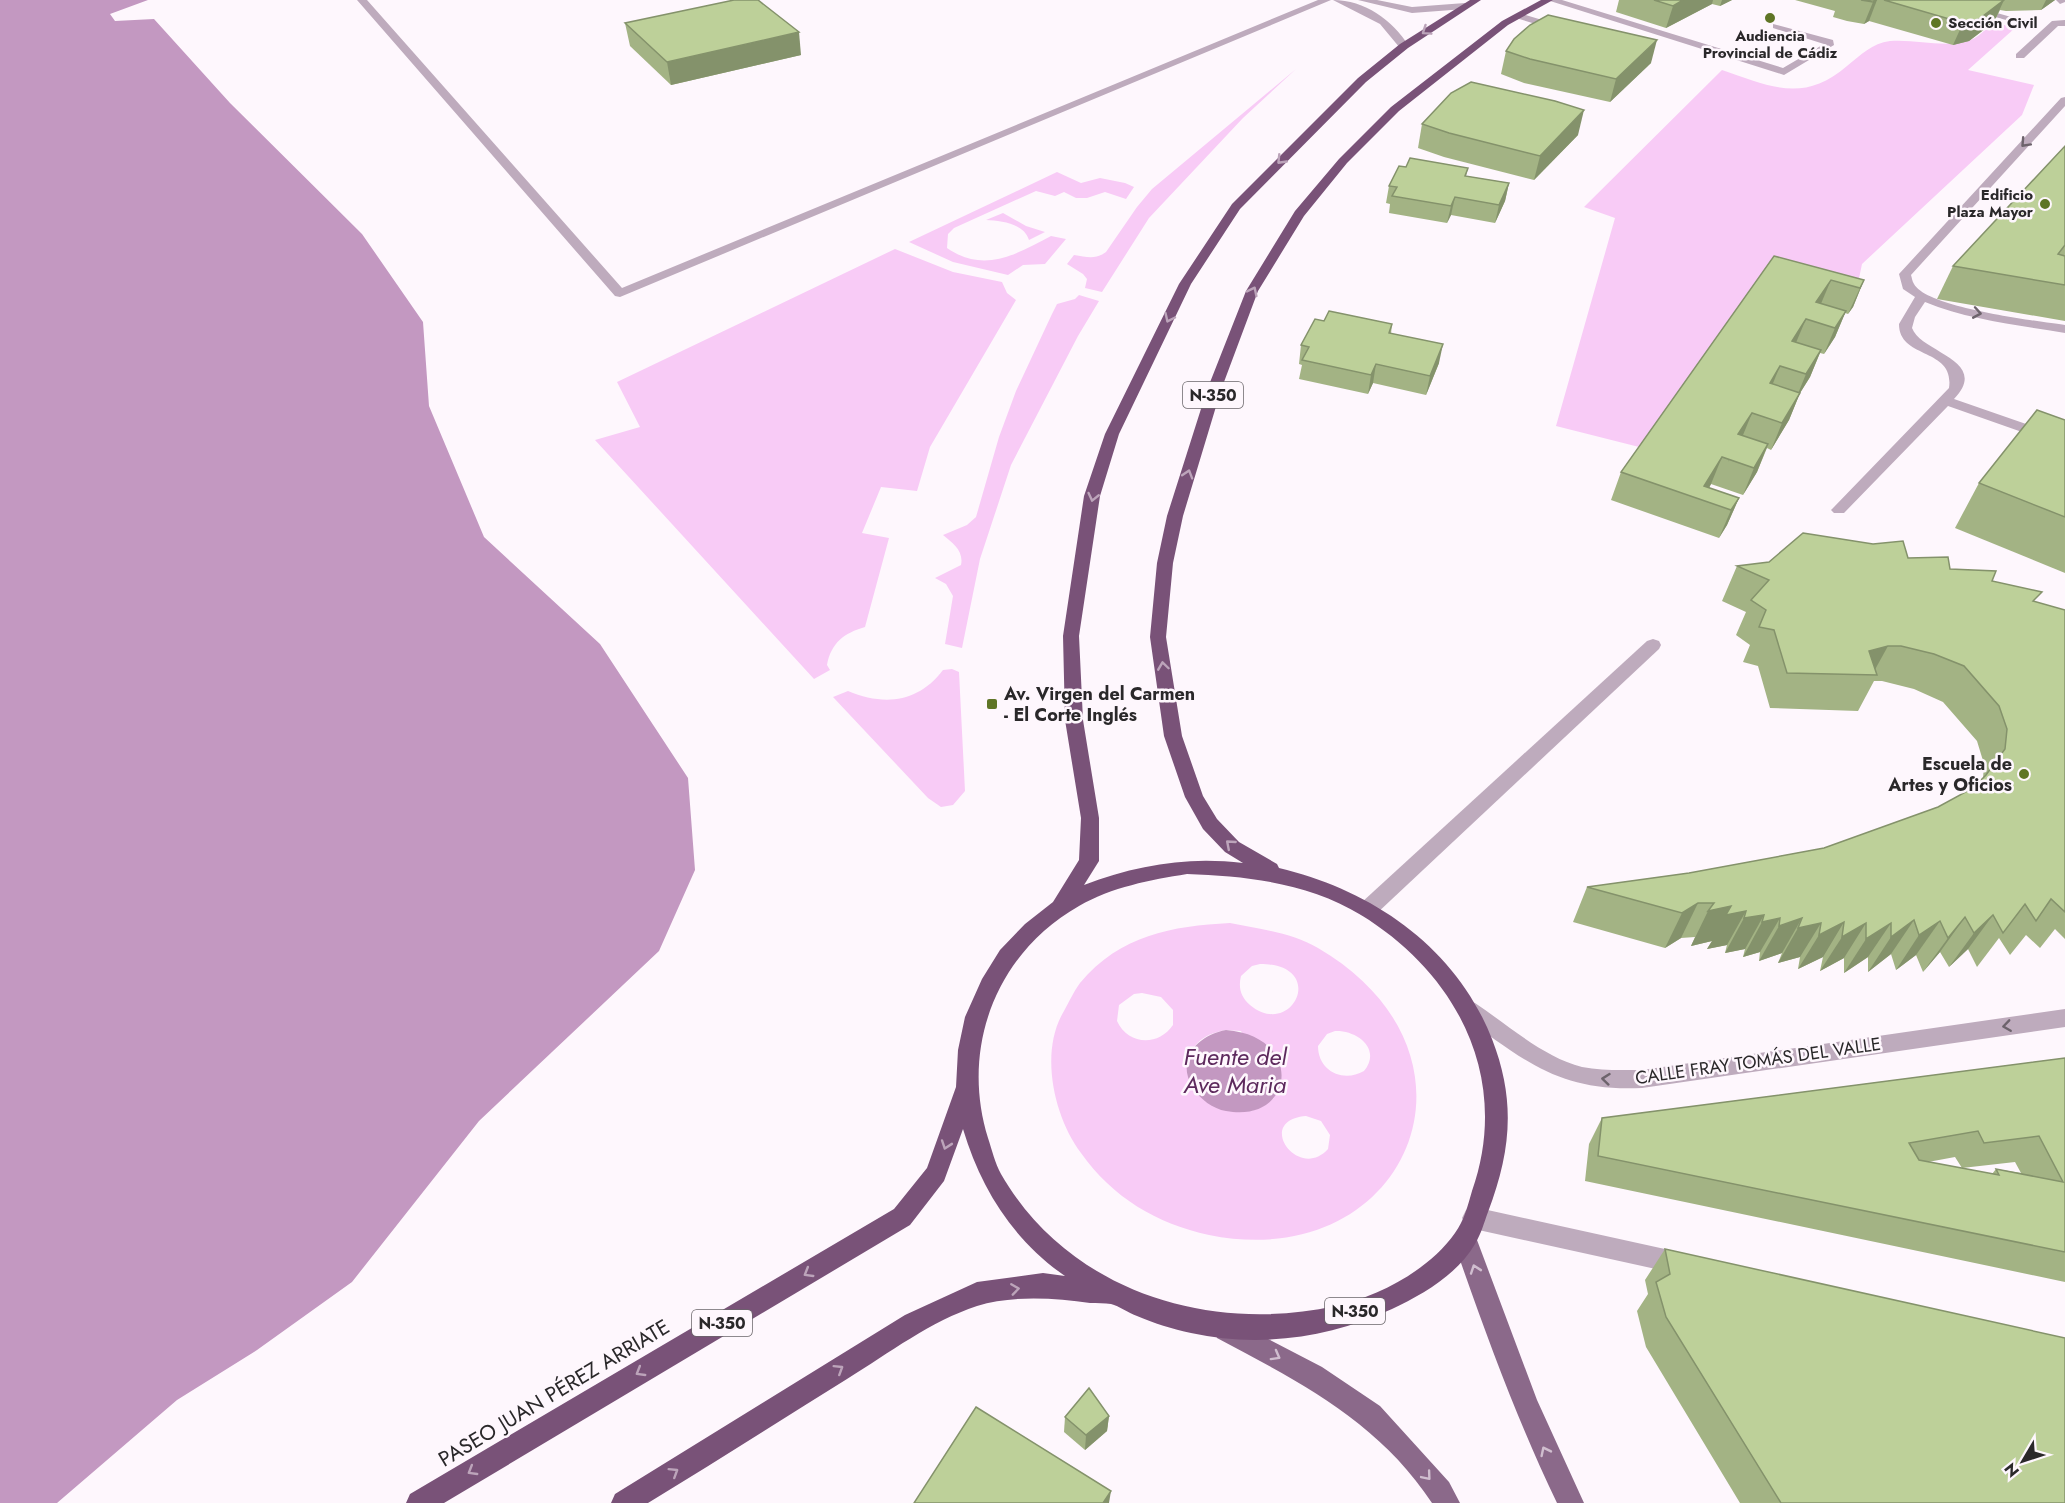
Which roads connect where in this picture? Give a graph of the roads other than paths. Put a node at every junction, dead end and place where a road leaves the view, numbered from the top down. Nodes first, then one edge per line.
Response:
1 (362, 0) edge
2 (1326, 0) edge
3 (1338, 0) edge
4 (1363, 0) edge
5 (1550, 0) edge
6 (1941, 0) edge
7 (1470, 3) edge
8 (1519, 16) junction
9 (2006, 17) edge
10 (2065, 23) edge
11 (1776, 26) dead end
12 (1569, 31) edge
13 (1404, 46) junction
14 (2020, 56) dead end
15 (2065, 100) edge
16 (1921, 298) junction
17 (2065, 329) edge
18 (1945, 400) junction
19 (2060, 440) edge
20 (1839, 510) dead end
21 (1653, 645) dead end
22 (1279, 875) junction
23 (1061, 907) junction
24 (1368, 909) junction
25 (1468, 1009) junction
26 (2065, 1018) edge
27 (966, 1090) junction
28 (1469, 1229) junction
29 (1706, 1270) edge
30 (1111, 1294) junction
31 (1225, 1328) junction
32 (418, 1503) edge
33 (624, 1503) edge
34 (1447, 1503) edge
35 (1571, 1503) edge

1 - 2 street
3 - 13 street
4 - 7 street
5 - 8 highway, N-350
5 - 11 street
6 - 9 street
7 -> 13 highway, N-350
8 - 12 street
22 -> 8 highway, N-350
10 - 14 street
13 -> 23 highway, N-350
15 -> 16 street
16 -> 17 street
16 - 18 street
18 - 19 street
18 - 20 street
21 - 24 street
22 - 23 highway, N-350
22 - 24 highway, N-350
23 - 27 highway, N-350
24 - 25 highway, N-350
26 -> 25 street, CALLE FRAY TOMÁS DEL VALLE
25 - 28 highway, N-350
27 - 30 highway, N-350
27 -> 32 highway, PASEO JUAN PÉREZ ARRIATE / N-350
28 - 29 street
28 - 31 highway, N-350
35 -> 28 main road
30 - 31 highway, N-350
33 -> 30 highway, N-350
31 -> 34 main road

